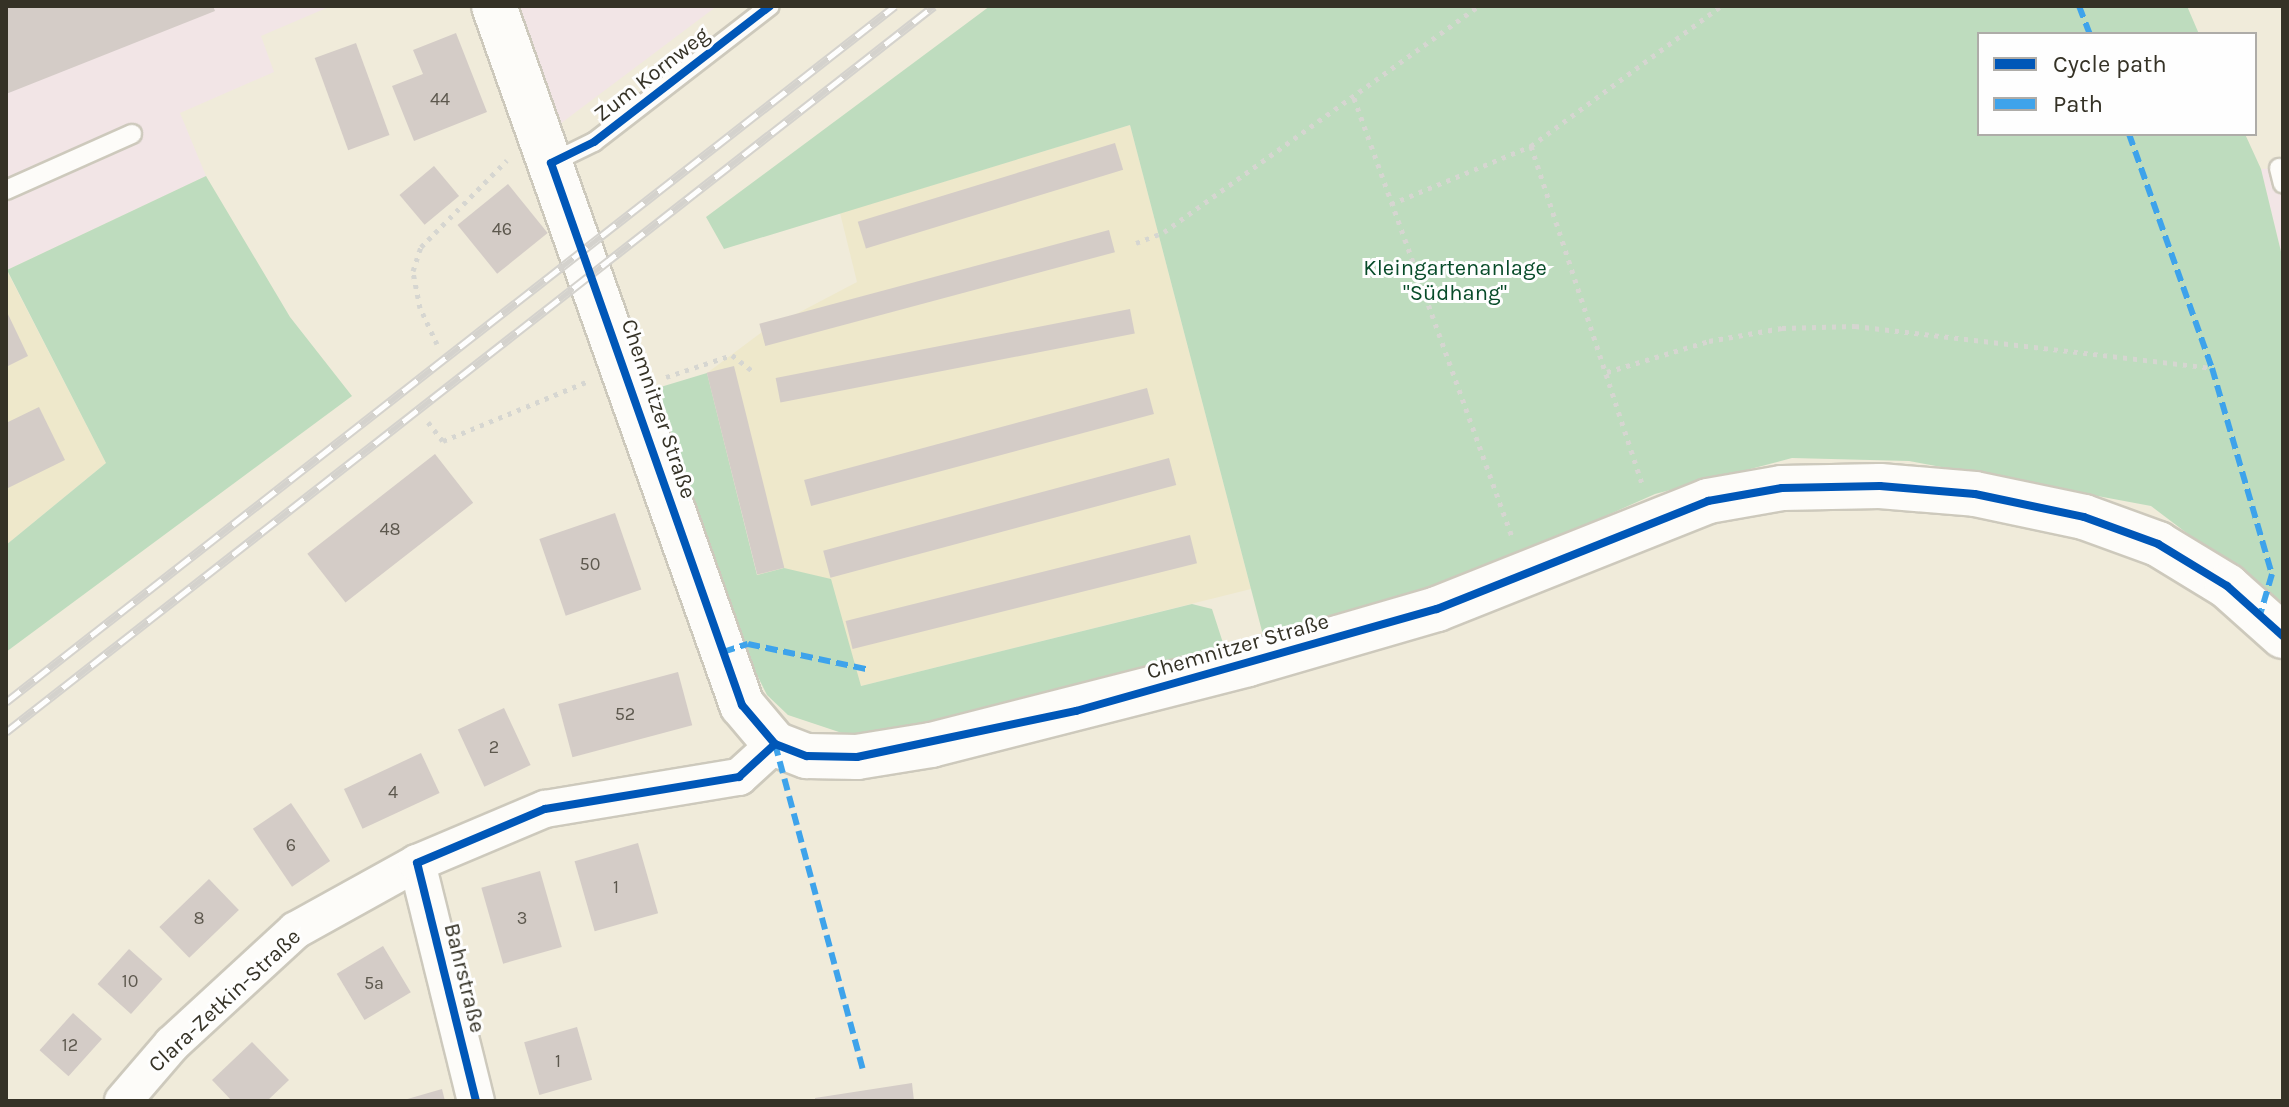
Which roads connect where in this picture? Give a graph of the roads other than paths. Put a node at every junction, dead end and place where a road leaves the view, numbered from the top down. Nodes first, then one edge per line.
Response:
1 (494, 6) edge
2 (770, 6) edge
3 (132, 134) dead end
4 (546, 146) junction
5 (6, 190) edge
6 (2283, 636) edge
7 (775, 744) junction
8 (417, 863) junction
9 (123, 1101) edge
10 (476, 1101) edge

1 - 4 street, Chemnitzer Straße
2 - 4 lane, Zum Kornweg
3 - 5 lane
4 - 7 street, Chemnitzer Straße
6 - 7 street, Chemnitzer Straße
7 - 8 street, Clara-Zetkin-Straße
8 - 9 street, Clara-Zetkin-Straße
8 - 10 street, Bahrstraße

